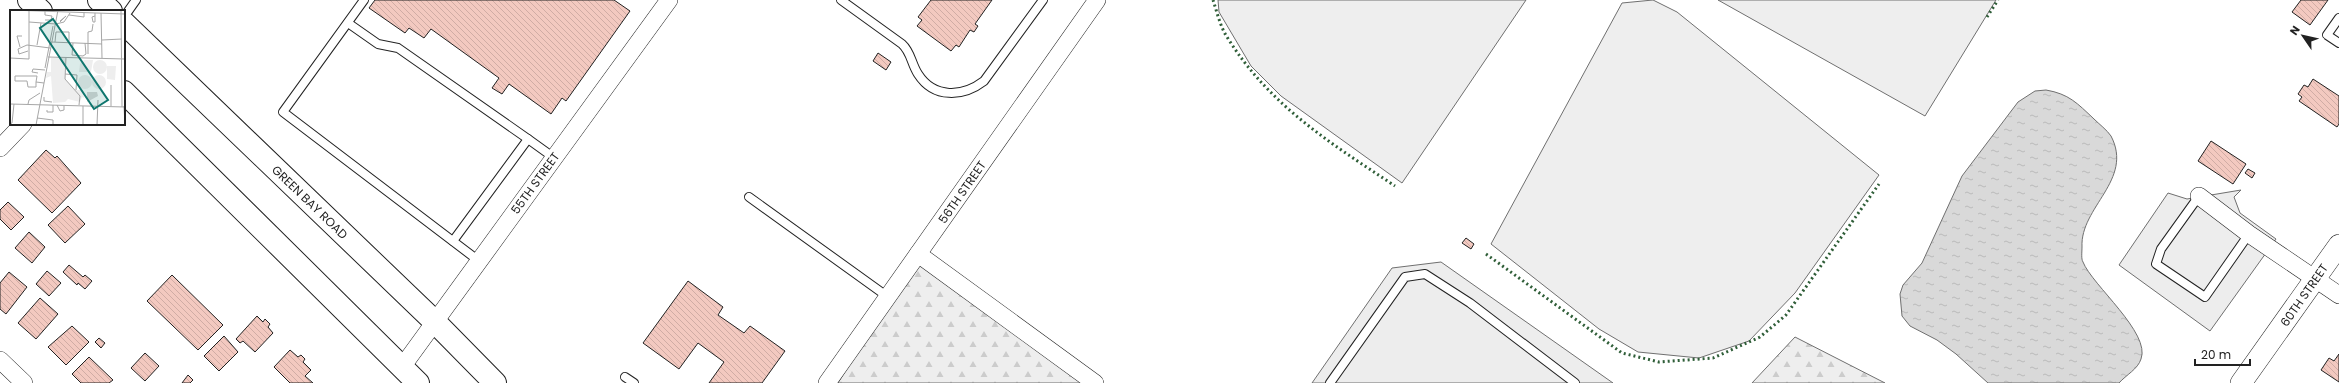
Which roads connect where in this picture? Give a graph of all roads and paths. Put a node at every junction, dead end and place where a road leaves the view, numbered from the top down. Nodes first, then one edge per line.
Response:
1 (30, 0) edge
2 (99, 0) edge
3 (136, 0) edge
4 (364, 0) edge
5 (669, 0) edge
6 (841, 0) edge
7 (1043, 0) edge
8 (1097, 0) edge
9 (40, 10) edge
10 (110, 10) edge
11 (125, 16) edge
12 (2339, 18) edge
13 (348, 23) junction
14 (125, 25) edge
15 (2339, 43) edge
16 (125, 93) edge
17 (22, 125) edge
18 (528, 139) junction
19 (0, 148) edge
20 (553, 157) junction
21 (2199, 196) joint
22 (749, 197) dead end
23 (2249, 234) junction
24 (453, 241) junction
25 (2339, 245) edge
26 (918, 254) junction
27 (479, 261) junction
28 (2316, 279) junction
29 (2339, 295) edge
30 (888, 297) junction
31 (434, 321) junction
32 (0, 360) edge
33 (402, 367) junction
34 (625, 377) dead end
35 (24, 383) edge
36 (418, 383) edge
37 (495, 383) edge
38 (634, 383) edge
39 (827, 383) edge
40 (1095, 383) edge
41 (1330, 383) edge
42 (1576, 383) edge
43 (2241, 383) edge

1 - 9 main road
2 - 10 main road
3 - 11 lane
4 - 13 lane
5 - 20 street, 55TH STREET
6 - 7 lane
8 - 26 street, 56TH STREET
12 - 15 lane
13 - 18 lane
13 - 24 lane
14 - 31 main road, GREEN BAY ROAD
16 - 33 main road
17 - 19 street
18 - 20 lane
18 - 24 lane
20 - 27 street, 55TH STREET
21 - 23 street
21 - 23 lane
22 - 30 lane
23 - 28 street
24 - 27 lane
25 - 28 street, 60TH STREET
26 - 30 street, 56TH STREET
26 - 40 street
27 - 31 street, 55TH STREET
28 - 29 street
28 - 43 street, 60TH STREET
30 - 39 street, 56TH STREET
31 - 33 street, 55TH STREET
31 - 37 main road, GREEN BAY ROAD
32 - 35 street
33 - 36 main road
34 - 38 lane
41 - 42 lane

